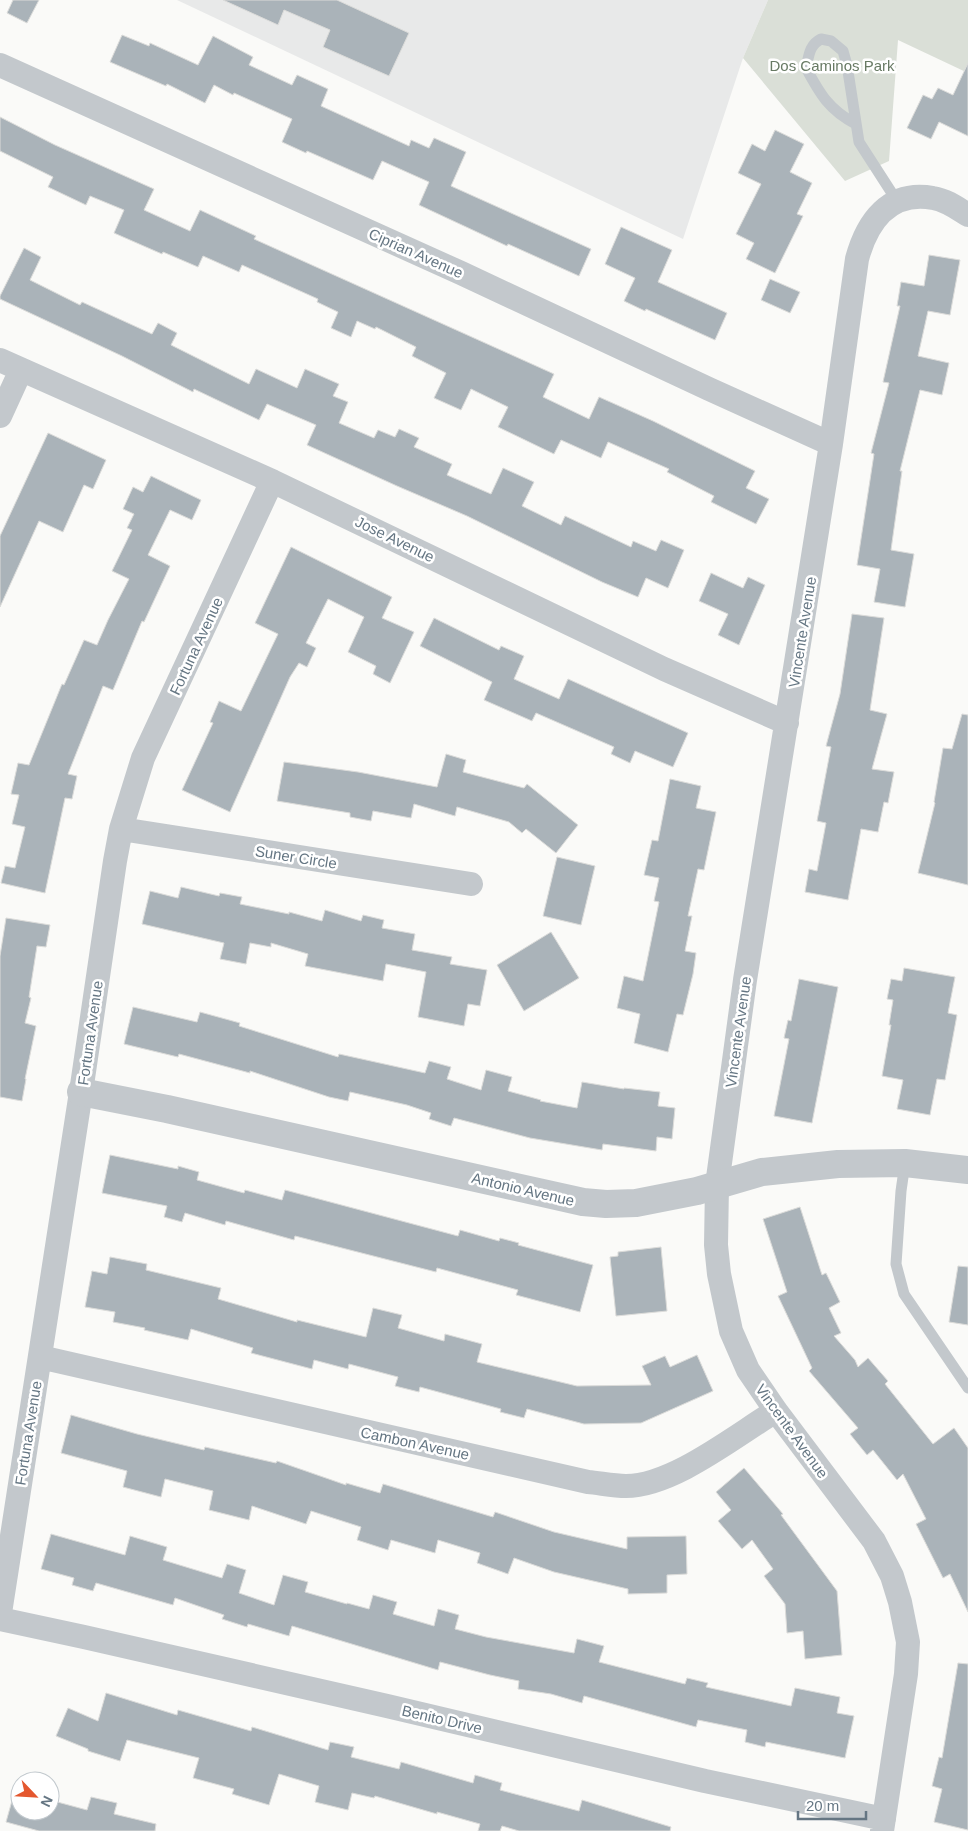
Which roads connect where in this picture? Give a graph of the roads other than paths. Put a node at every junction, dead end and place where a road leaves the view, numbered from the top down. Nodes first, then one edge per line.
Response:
1 (0, 65) edge
2 (856, 124) junction
3 (897, 201) junction
4 (968, 215) edge
5 (0, 360) edge
6 (21, 370) junction
7 (0, 416) edge
8 (831, 444) junction
9 (272, 481) junction
10 (787, 723) junction
11 (121, 829) junction
12 (470, 884) dead end
13 (81, 1092) junction
14 (905, 1163) junction
15 (968, 1170) edge
16 (717, 1184) junction
17 (40, 1357) junction
18 (968, 1388) edge
19 (776, 1411) junction
20 (0, 1613) edge
21 (0, 1620) edge
22 (883, 1825) edge

1 - 8 street, Ciprian Avenue
2 - 2 lane
2 - 3 lane
3 - 4 street
3 - 8 street, Vincente Avenue
5 - 6 street, Jose Avenue
6 - 7 street
6 - 9 street, Jose Avenue
8 - 10 street, Vincente Avenue
9 - 10 street, Jose Avenue
9 - 11 street, Fortuna Avenue
10 - 16 street, Vincente Avenue
11 - 12 street, Suner Circle
11 - 13 street, Fortuna Avenue
13 - 16 street, Antonio Avenue
13 - 17 street, Fortuna Avenue
14 - 15 street, Antonio Avenue
14 - 16 street, Antonio Avenue
14 - 18 lane
16 - 19 street, Vincente Avenue
17 - 19 street, Cambon Avenue
17 - 20 street, Fortuna Avenue
19 - 22 street, Vincente Avenue
21 - 22 street, Benito Drive

